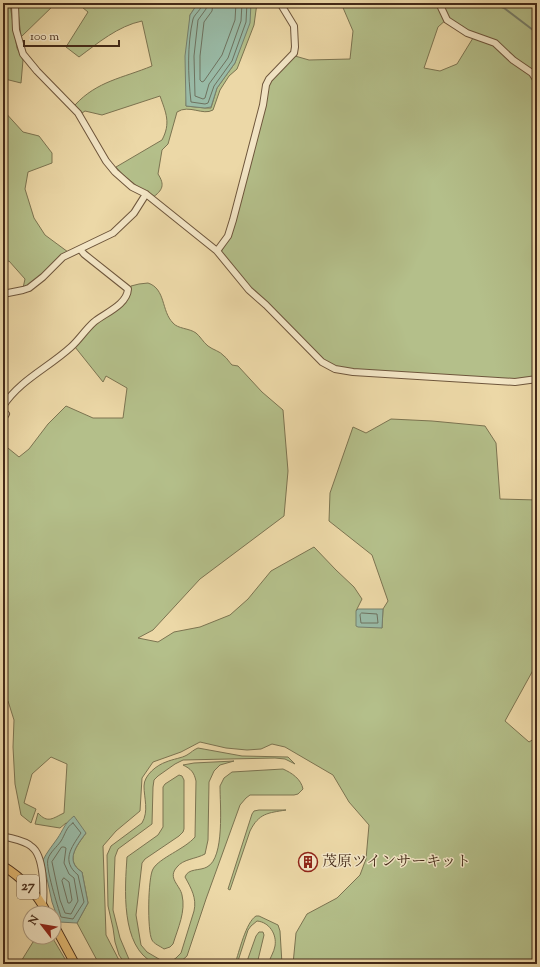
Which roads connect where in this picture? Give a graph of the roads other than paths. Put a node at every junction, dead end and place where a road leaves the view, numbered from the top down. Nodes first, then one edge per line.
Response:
1 (13, 3) edge
2 (280, 3) edge
3 (439, 3) edge
4 (537, 81) edge
5 (146, 194) junction
6 (80, 249) junction
7 (217, 251) junction
8 (3, 294) edge
9 (537, 379) edge
10 (3, 406) edge
11 (3, 412) edge
12 (3, 419) edge
13 (3, 836) edge
14 (3, 866) edge
15 (43, 904) joint
16 (62, 940) edge
17 (75, 964) edge

1 - 5 street
2 - 7 street
3 - 4 street
5 - 6 street
5 - 7 street
6 - 8 street
6 - 10 street
7 - 9 street
11 - 12 street
13 - 15 street
14 - 15 main road, 27
16 - 17 main road

